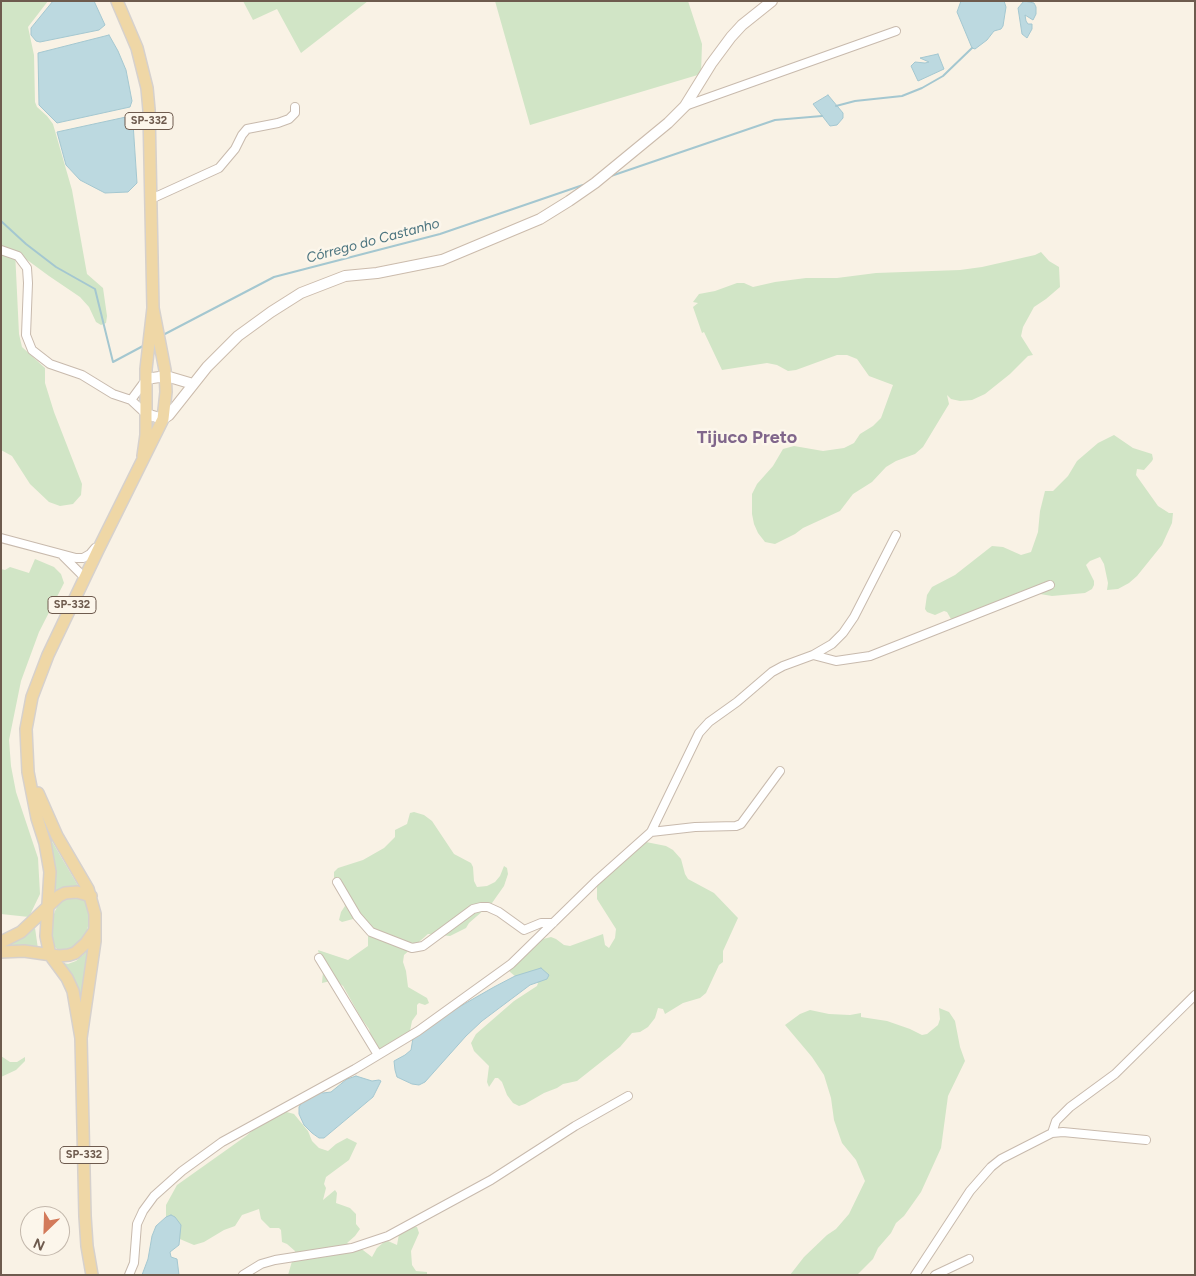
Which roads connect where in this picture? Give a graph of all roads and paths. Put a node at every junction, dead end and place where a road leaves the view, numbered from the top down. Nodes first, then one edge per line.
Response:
1 (117, 1) edge
2 (766, 3) edge
3 (896, 31) dead end
4 (685, 106) junction
5 (295, 107) dead end
6 (151, 199) junction
7 (1, 250) edge
8 (153, 308) junction
9 (166, 376) junction
10 (146, 379) junction
11 (193, 384) junction
12 (131, 400) junction
13 (146, 414) junction
14 (164, 419) junction
15 (140, 464) junction
16 (106, 532) junction
17 (896, 535) dead end
18 (1, 538) edge
19 (62, 554) junction
20 (85, 578) junction
21 (1050, 585) dead end
22 (813, 655) junction
23 (27, 753) junction
24 (780, 770) dead end
25 (651, 832) junction
26 (337, 882) dead end
27 (91, 896) junction
28 (47, 907) junction
29 (553, 923) junction
30 (96, 926) junction
31 (1, 942) edge
32 (1, 952) edge
33 (50, 954) junction
34 (319, 958) dead end
35 (1195, 995) edge
36 (82, 1038) junction
37 (378, 1055) junction
38 (628, 1096) dead end
39 (1052, 1133) junction
40 (1146, 1140) dead end
41 (969, 1259) dead end
42 (92, 1275) edge
43 (129, 1275) edge
44 (243, 1275) edge
45 (915, 1275) edge
46 (936, 1275) edge

1 - 6 main road, SP-332
2 - 4 main road
3 - 4 street
4 - 11 main road
5 - 6 street
6 - 8 main road, SP-332
7 - 12 street
8 - 9 main road, SP-332
8 - 10 main road, SP-332
9 - 10 main road
9 - 11 main road
9 - 14 main road, SP-332
10 - 12 street
10 - 13 main road, SP-332
11 - 14 main road
12 - 13 street
13 - 14 main road
13 - 15 main road, SP-332
14 - 15 main road, SP-332
15 - 16 main road, SP-332
16 - 19 street
16 - 20 main road, SP-332
17 - 22 street
18 - 19 street
19 - 20 street
20 - 23 main road, SP-332
21 - 22 street
22 - 25 street
23 - 27 main road, SP-332
23 - 28 main road, SP-332
24 - 25 street
25 - 29 street
26 - 29 street
27 - 28 main road
27 - 30 main road, SP-332
28 - 31 main road
28 - 33 main road, SP-332
29 - 37 street
30 - 33 main road
30 - 36 main road, SP-332
32 - 33 main road
33 - 36 main road, SP-332
34 - 37 street
35 - 39 street
36 - 42 main road, SP-332
37 - 43 street
38 - 44 street
39 - 40 street
39 - 45 street
41 - 46 street

